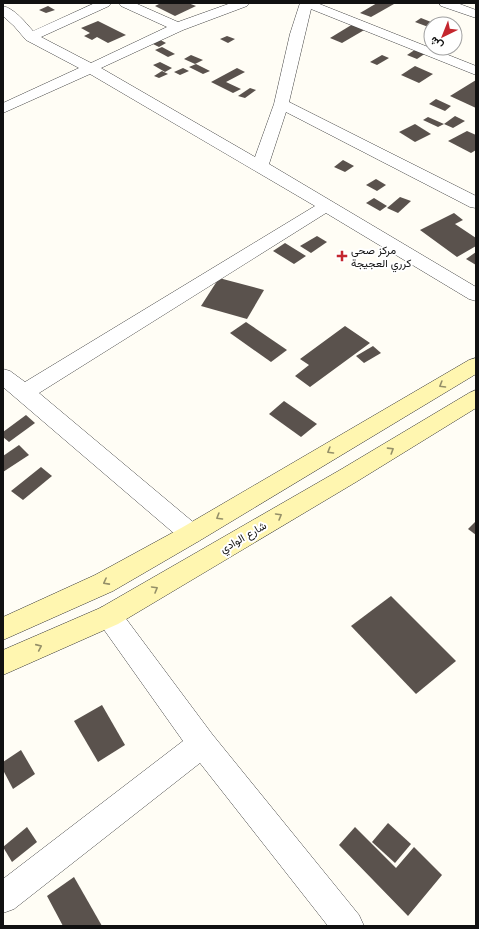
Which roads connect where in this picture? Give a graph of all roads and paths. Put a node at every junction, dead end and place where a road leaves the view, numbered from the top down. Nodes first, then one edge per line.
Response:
1 (105, 3) edge
2 (126, 3) edge
3 (242, 3) edge
4 (445, 3) edge
5 (3, 10) edge
6 (476, 14) edge
7 (178, 28) junction
8 (31, 37) junction
9 (92, 69) junction
10 (476, 71) edge
11 (281, 104) junction
12 (3, 109) edge
13 (260, 166) junction
14 (476, 203) edge
15 (326, 206) junction
16 (476, 295) edge
17 (476, 365) edge
18 (3, 376) edge
19 (24, 392) junction
20 (476, 398) edge
21 (191, 534) junction
22 (109, 616) junction
23 (3, 629) edge
24 (3, 663) edge
25 (202, 744) junction
26 (3, 898) edge
27 (339, 923) edge

1 - 8 street
2 - 7 street
3 - 7 street
4 - 6 street
5 - 8 street
7 - 9 street
8 - 9 street
9 - 12 street
9 - 13 street
10 - 11 street
11 - 13 street
11 - 14 street
13 - 15 street
15 - 16 street
15 - 19 street
17 -> 21 main road
18 - 19 street
19 - 21 street
22 -> 20 main road, شارع الوادي
21 -> 23 main road
24 -> 22 main road, شارع الوادي
22 - 25 street
25 - 26 street
25 - 27 street

